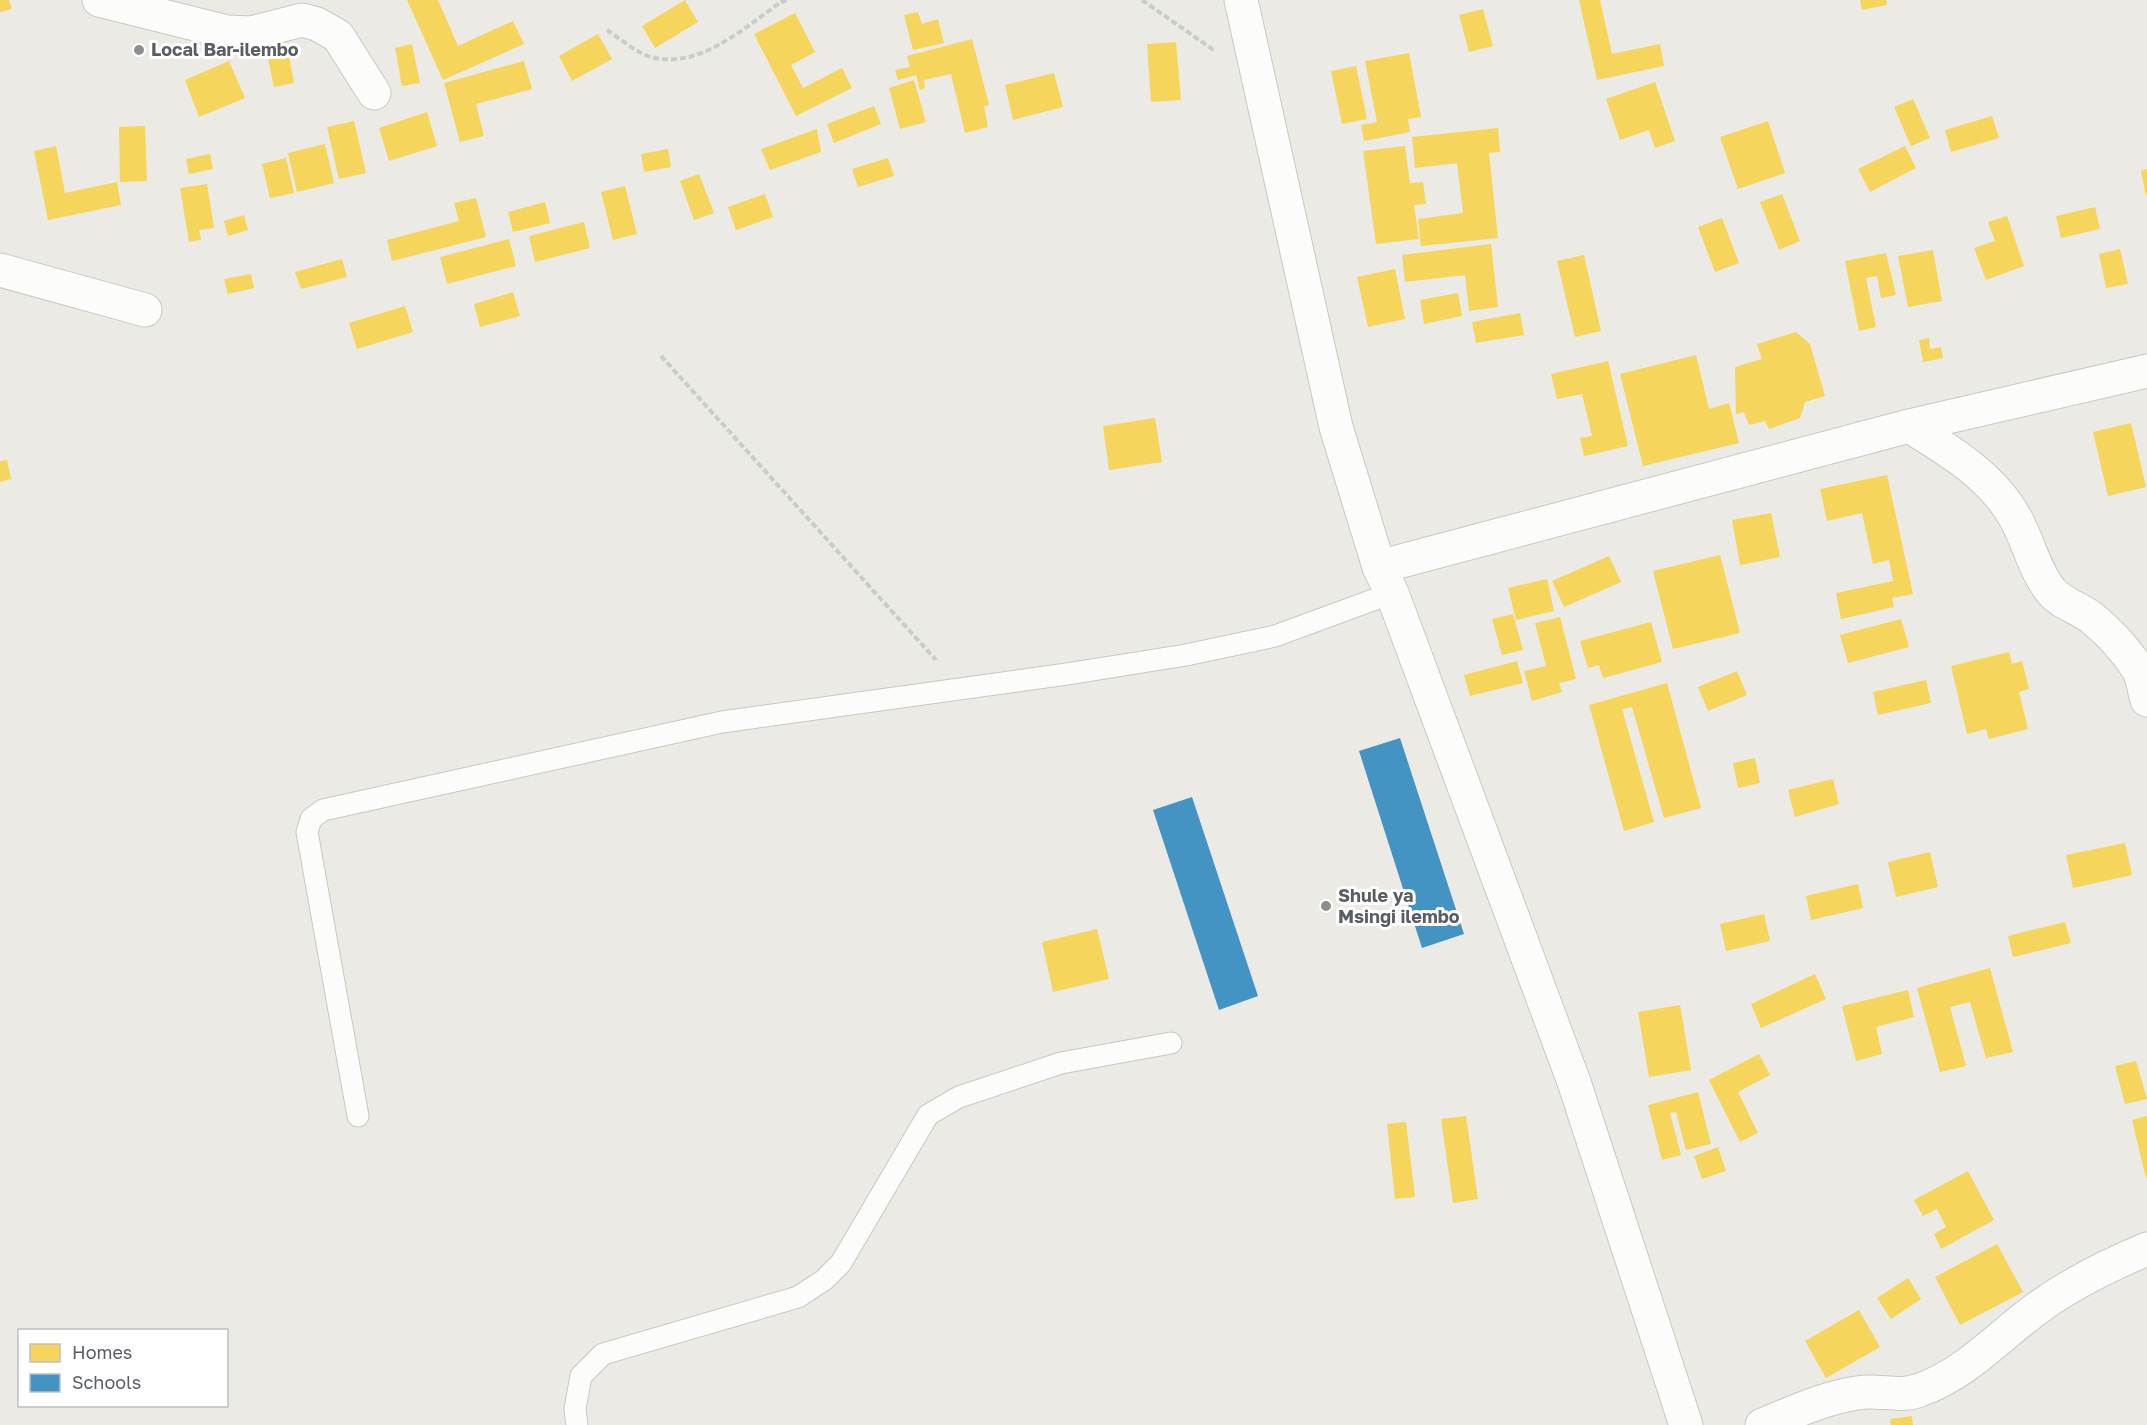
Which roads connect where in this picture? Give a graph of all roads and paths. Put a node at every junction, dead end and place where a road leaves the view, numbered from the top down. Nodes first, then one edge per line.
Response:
1 (99, 0) edge
2 (787, 0) edge
3 (1142, 0) edge
4 (1241, 0) edge
5 (607, 30) dead end
6 (1260, 83) junction
7 (374, 93) dead end
8 (0, 270) edge
9 (145, 310) dead end
10 (661, 356) dead end
11 (2147, 371) edge
12 (1909, 426) junction
13 (1385, 580) junction
14 (962, 689) junction
15 (2147, 700) edge
16 (1171, 1043) dead end
17 (358, 1116) dead end
18 (2147, 1249) edge
19 (577, 1425) edge
20 (1686, 1425) edge
21 (1762, 1425) edge

1 - 7 street
2 - 5 path
3 - 6 path
4 - 6 street
6 - 13 street
8 - 9 street
10 - 14 path
11 - 12 street
12 - 13 street
12 - 15 street
13 - 14 lane
13 - 20 street
14 - 17 lane
16 - 19 lane
18 - 21 street

